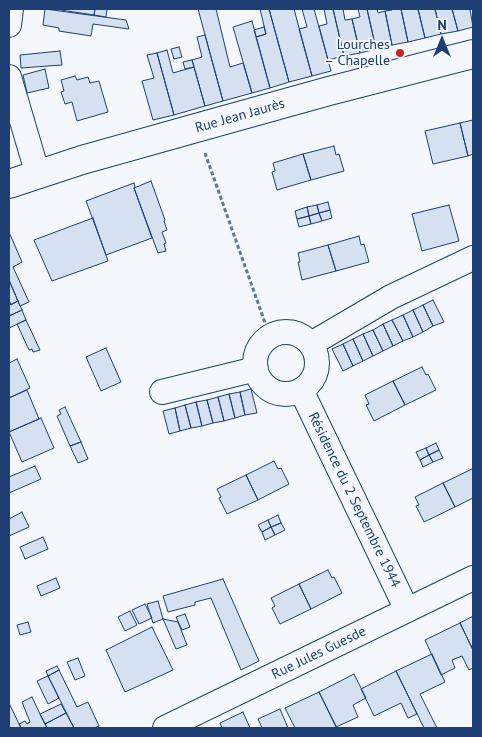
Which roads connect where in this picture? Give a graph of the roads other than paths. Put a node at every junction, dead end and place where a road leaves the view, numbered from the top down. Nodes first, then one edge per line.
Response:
1 (11, 9) edge
2 (9, 25) edge
3 (473, 54) edge
4 (9, 78) edge
5 (38, 175) junction
6 (9, 184) edge
7 (473, 258) edge
8 (311, 344) junction
9 (256, 369) junction
10 (301, 390) junction
11 (162, 392) dead end
12 (473, 578) edge
13 (407, 610) junction
14 (165, 728) edge

1 - 2 street
3 - 5 street, Rue Jean Jaurès
4 - 5 street
5 - 6 street, Rue Jean Jaurès
7 - 8 street
8 - 9 street
8 - 10 street
9 - 10 street
9 - 11 street
10 - 13 street, Résidence du 2 Septembre 1944
12 - 13 street, Rue Jules Guesde
13 - 14 street, Rue Jules Guesde

